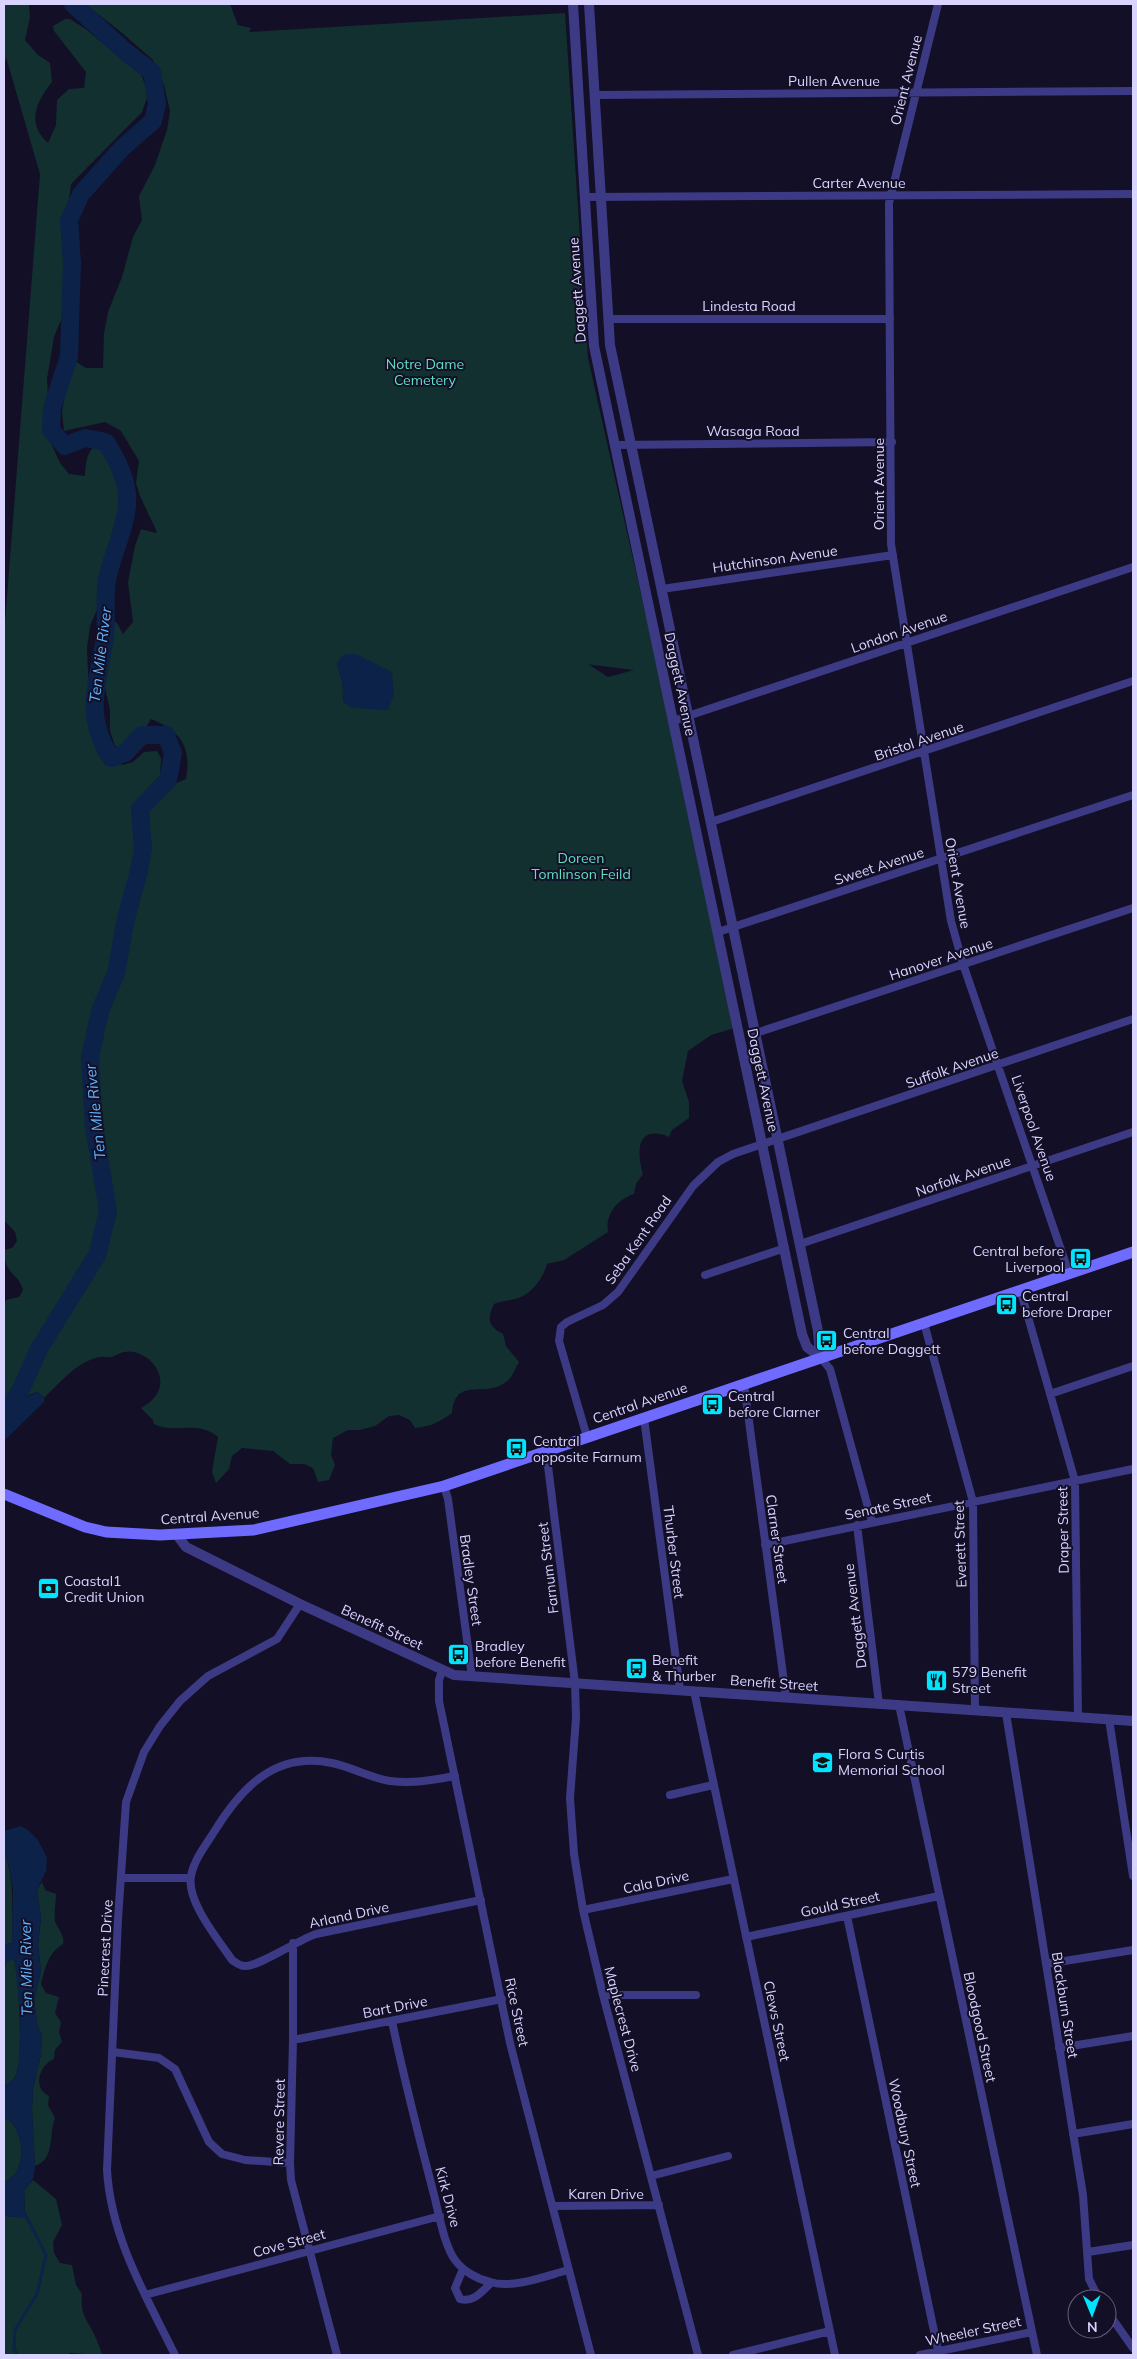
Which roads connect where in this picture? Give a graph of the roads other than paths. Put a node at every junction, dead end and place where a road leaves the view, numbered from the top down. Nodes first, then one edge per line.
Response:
1 (572, 4) edge
2 (589, 4) edge
3 (938, 4) edge
4 (1133, 91) edge
5 (916, 93) junction
6 (595, 95) junction
7 (1133, 194) edge
8 (890, 195) junction
9 (584, 197) junction
10 (600, 198) junction
11 (608, 319) junction
12 (890, 319) junction
13 (892, 442) junction
14 (631, 444) junction
15 (614, 445) junction
16 (893, 555) junction
17 (1133, 567) edge
18 (662, 589) junction
19 (906, 643) junction
20 (1133, 681) edge
21 (690, 715) junction
22 (673, 721) junction
23 (924, 752) junction
24 (1133, 795) edge
25 (711, 822) junction
26 (940, 859) junction
27 (1133, 908) edge
28 (734, 928) junction
29 (718, 932) junction
30 (964, 964) junction
31 (1133, 1020) edge
32 (756, 1033) junction
33 (999, 1064) junction
34 (1133, 1132) edge
35 (778, 1139) junction
36 (762, 1144) junction
37 (1033, 1165) junction
38 (800, 1244) junction
39 (785, 1248) junction
40 (1133, 1252) edge
41 (1069, 1272) junction
42 (705, 1275) dead end
43 (1020, 1289) junction
44 (924, 1323) junction
45 (820, 1357) junction
46 (1133, 1366) edge
47 (744, 1384) junction
48 (1050, 1394) junction
49 (644, 1418) junction
50 (587, 1437) junction
51 (546, 1450) junction
52 (1133, 1469) edge
53 (1075, 1481) junction
54 (444, 1486) junction
55 (4, 1494) edge
56 (972, 1502) junction
57 (872, 1522) junction
58 (857, 1525) junction
59 (177, 1535) junction
60 (766, 1545) junction
61 (300, 1604) junction
62 (442, 1671) junction
63 (472, 1677) junction
64 (575, 1683) junction
65 (680, 1690) junction
66 (694, 1691) junction
67 (786, 1698) junction
68 (879, 1704) junction
69 (899, 1705) junction
70 (975, 1711) junction
71 (1006, 1713) junction
72 (1078, 1717) junction
73 (1109, 1719) junction
74 (1133, 1721) edge
75 (454, 1776) junction
76 (713, 1785) junction
77 (670, 1795) dead end
78 (1133, 1876) edge
79 (121, 1878) junction
80 (190, 1878) junction
81 (733, 1879) junction
82 (940, 1896) junction
83 (481, 1900) junction
84 (584, 1910) junction
85 (847, 1916) junction
86 (746, 1937) junction
87 (293, 1943) junction
88 (1133, 1950) edge
89 (1046, 1964) junction
90 (603, 1995) junction
91 (696, 1995) dead end
92 (502, 1999) junction
93 (392, 2021) junction
94 (1133, 2036) edge
95 (293, 2040) junction
96 (1060, 2048) junction
97 (112, 2052) junction
98 (1133, 2124) edge
99 (1073, 2134) junction
100 (728, 2156) dead end
101 (290, 2163) junction
102 (651, 2176) junction
103 (553, 2206) junction
104 (659, 2206) junction
105 (440, 2216) junction
106 (1133, 2245) edge
107 (308, 2250) junction
108 (1088, 2252) junction
109 (463, 2269) junction
110 (568, 2270) junction
111 (491, 2283) junction
112 (1093, 2289) edge
113 (146, 2295) junction
114 (1117, 2325) edge
115 (830, 2331) junction
116 (1032, 2332) junction
117 (1133, 2348) edge
118 (939, 2353) edge
119 (175, 2355) edge
120 (337, 2355) edge
121 (591, 2355) edge
122 (698, 2355) edge
123 (733, 2355) edge
124 (835, 2355) edge
125 (920, 2355) edge
126 (1037, 2355) edge

1 - 9 street, Daggett Avenue
2 - 6 street, Daggett Avenue
3 - 5 street, Orient Avenue
4 - 5 street, Pullen Avenue
5 - 6 street, Pullen Avenue
5 - 8 street, Orient Avenue
6 - 10 street, Daggett Avenue
7 - 8 street, Carter Avenue
8 - 10 street, Carter Avenue
8 - 12 street, Orient Avenue
9 - 10 street, Carter Avenue
9 - 15 street, Daggett Avenue
10 - 11 street, Daggett Avenue
11 - 12 street, Lindesta Road
11 - 14 street, Daggett Avenue
12 - 13 street, Orient Avenue
13 - 14 street, Wasaga Road
13 - 16 street, Orient Avenue
14 - 15 street, Wasaga Road
14 - 18 street, Daggett Avenue
15 - 22 street, Daggett Avenue
16 - 18 street, Hutchinson Avenue
16 - 19 street, Orient Avenue
17 - 19 street, London Avenue
18 - 21 street, Daggett Avenue
19 - 21 street, London Avenue
19 - 23 street, Orient Avenue
20 - 23 street, Bristol Avenue
21 - 22 street, London Avenue
21 - 25 street, Daggett Avenue
22 - 29 street, Daggett Avenue
23 - 25 street, Bristol Avenue
23 - 26 street, Orient Avenue
24 - 26 street, Sweet Avenue
25 - 28 street, Daggett Avenue
26 - 28 street, Sweet Avenue
26 - 30 street, Orient Avenue
27 - 30 street, Hanover Avenue
28 - 29 street, Sweet Avenue
28 - 32 street, Daggett Avenue
29 - 36 street, Daggett Avenue
30 - 32 street, Hanover Avenue
30 - 33 street, Liverpool Avenue
31 - 33 street, Suffolk Avenue
32 - 35 street, Daggett Avenue
33 - 35 street, Suffolk Avenue
33 - 37 street, Liverpool Avenue
34 - 37 street, Norfolk Avenue
35 - 36 street, Seba Kent Road
35 - 38 street, Daggett Avenue
36 - 39 street, Daggett Avenue
36 - 50 street, Seba Kent Road
37 - 38 street, Norfolk Avenue
37 - 41 street, Liverpool Avenue
38 - 45 street, Daggett Avenue
39 - 42 street
39 - 45 street, Daggett Avenue
40 - 41 main road, Central Avenue
41 - 43 main road, Central Avenue
43 - 44 main road, Central Avenue
43 - 48 street, Draper Street
44 - 45 main road, Central Avenue
44 - 56 street, Everett Street
45 - 47 main road, Central Avenue
45 - 57 street, Daggett Avenue
46 - 48 street
47 - 49 main road, Central Avenue
47 - 60 street, Clarner Street
48 - 53 street, Draper Street
49 - 50 main road, Central Avenue
49 - 65 street, Thurber Street
50 - 51 main road, Central Avenue
51 - 54 main road, Central Avenue
51 - 64 street, Farnum Street
52 - 53 street, Senate Street
53 - 56 street, Senate Street
53 - 72 street, Draper Street
54 - 59 main road, Central Avenue
54 - 63 street, Bradley Street
55 - 59 main road, Central Avenue
56 - 57 street, Senate Street
56 - 70 street, Everett Street
57 - 58 street, Senate Street
58 - 60 street, Senate Street
58 - 68 street, Daggett Avenue
59 - 61 street, Benefit Street
60 - 67 street, Clarner Street
61 - 62 street, Benefit Street
61 - 79 street, Pinecrest Drive
62 - 63 street, Benefit Street
62 - 75 street, Rice Street
63 - 64 street, Benefit Street
64 - 65 street, Benefit Street
64 - 84 street, Maplecrest Drive
65 - 66 street, Benefit Street
66 - 67 street, Benefit Street
66 - 76 street, Clews Street
67 - 68 street, Benefit Street
68 - 69 street, Benefit Street
69 - 70 street, Benefit Street
69 - 82 street, Bloodgood Street
70 - 71 street, Benefit Street
71 - 72 street, Benefit Street
71 - 89 street, Blackburn Street
72 - 73 street, Benefit Street
73 - 74 street, Benefit Street
73 - 78 street
75 - 80 street
75 - 83 street, Rice Street
76 - 77 street
76 - 81 street, Clews Street
79 - 80 street
79 - 97 street, Pinecrest Drive
80 - 87 street, Arland Drive
81 - 84 street, Cala Drive
81 - 86 street, Clews Street
82 - 85 street, Gould Street
82 - 116 street, Bloodgood Street
83 - 87 street, Arland Drive
83 - 92 street, Rice Street
84 - 90 street, Maplecrest Drive
85 - 86 street, Gould Street
85 - 118 street, Woodbury Street
86 - 115 street, Clews Street
87 - 95 street, Revere Street
88 - 89 street
89 - 96 street, Blackburn Street
90 - 91 street
90 - 102 street, Maplecrest Drive
92 - 93 street, Bart Drive
92 - 103 street, Rice Street
93 - 95 street, Bart Drive
93 - 105 street, Kirk Drive
94 - 96 street
95 - 101 street, Revere Street
96 - 99 street, Blackburn Street
97 - 101 street
97 - 113 street, Pinecrest Drive
98 - 99 street
99 - 108 street, Blackburn Street
100 - 102 street
101 - 107 street, Revere Street
102 - 104 street, Maplecrest Drive
103 - 104 street, Karen Drive
103 - 110 street, Rice Street
104 - 122 street, Maplecrest Drive
105 - 107 street, Cove Street
105 - 109 street, Kirk Drive
106 - 108 street
107 - 113 street, Cove Street
107 - 120 street, Revere Street
108 - 112 street, Blackburn Street
109 - 111 street
109 - 111 street
110 - 111 street
110 - 121 street, Rice Street
113 - 119 street, Pinecrest Drive
114 - 117 street
115 - 123 street
115 - 124 street, Clews Street
116 - 118 street, Wheeler Street
116 - 126 street, Bloodgood Street
118 - 125 street, Wheeler Street

